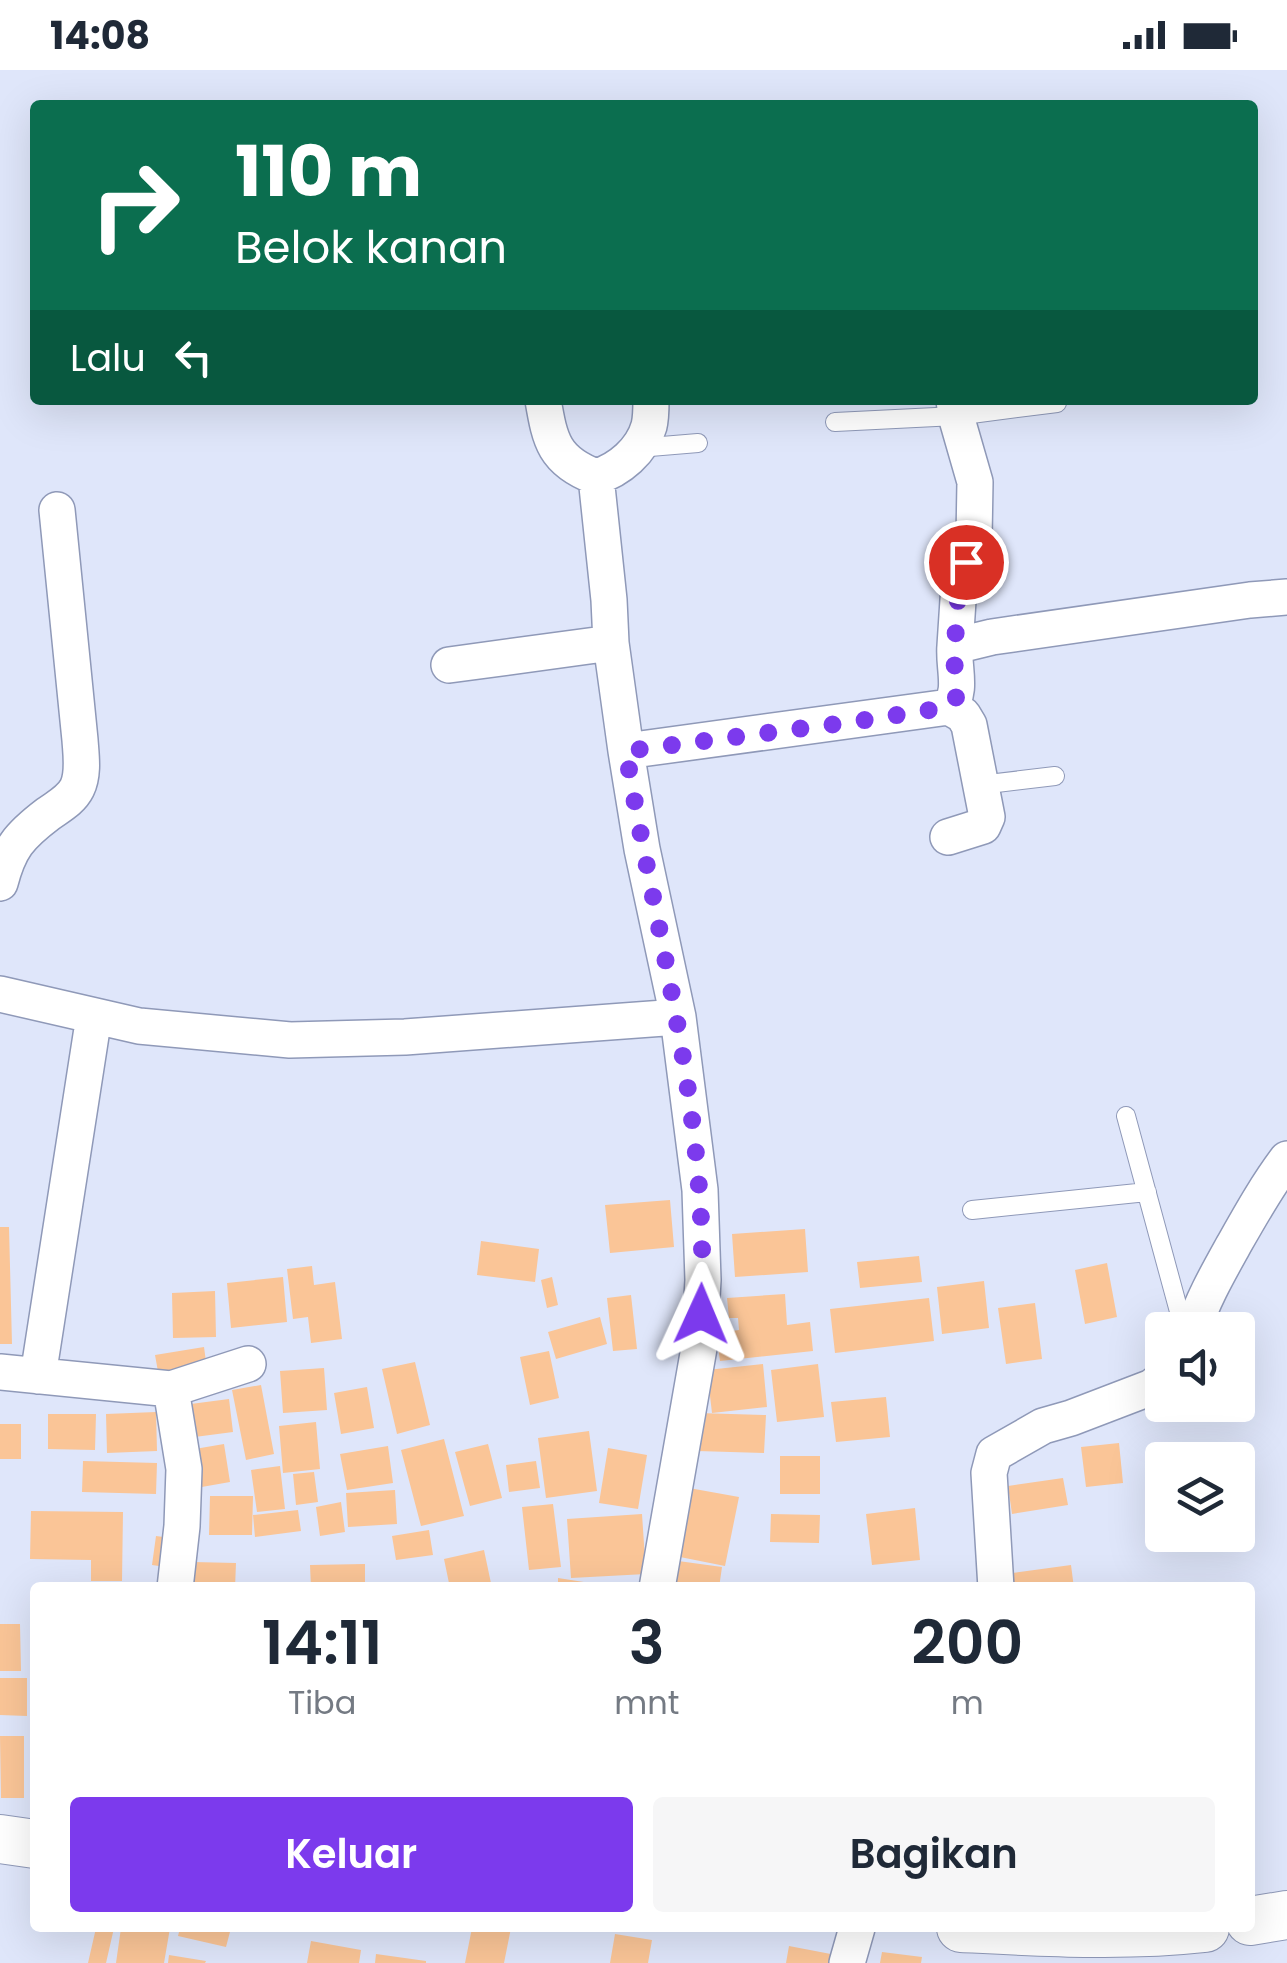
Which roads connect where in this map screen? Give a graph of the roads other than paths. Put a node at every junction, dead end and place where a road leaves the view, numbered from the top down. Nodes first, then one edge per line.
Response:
1 (544, 405) edge
2 (651, 405) edge
3 (1017, 405) edge
4 (955, 408) edge
5 (835, 422) dead end
6 (698, 443) dead end
7 (638, 448) junction
8 (596, 478) junction
9 (57, 510) dead end
10 (1287, 597) edge
11 (611, 642) junction
12 (956, 646) junction
13 (449, 665) dead end
14 (949, 707) junction
15 (626, 751) junction
16 (1055, 776) dead end
17 (980, 785) junction
18 (948, 836) dead end
19 (0, 884) edge
20 (0, 994) edge
21 (94, 1016) junction
22 (678, 1017) junction
23 (1126, 1116) dead end
24 (1287, 1159) edge
25 (1147, 1192) junction
26 (972, 1210) dead end
27 (1179, 1312) edge
28 (1200, 1312) edge
29 (248, 1364) dead end
30 (0, 1372) edge
31 (38, 1376) junction
32 (172, 1390) junction
33 (1145, 1390) edge
34 (176, 1582) edge
35 (658, 1582) edge
36 (996, 1582) edge
37 (0, 1839) edge
38 (30, 1843) edge
39 (1287, 1916) edge
40 (1255, 1920) edge
41 (855, 1932) edge
42 (1052, 1932) edge
43 (1148, 1932) edge
44 (847, 1963) edge

1 - 8 street
2 - 7 street
3 - 4 lane
4 - 5 lane
4 - 12 street
6 - 7 lane
7 - 8 street
8 - 11 street
9 - 19 street
10 - 12 street
11 - 13 street
11 - 15 street
12 - 14 street
14 - 15 street
14 - 17 street
15 - 22 street
16 - 17 lane
17 - 18 street
20 - 21 street
21 - 22 street
21 - 31 street
22 - 35 street
23 - 25 lane
24 - 28 street
25 - 26 lane
25 - 27 lane
29 - 32 street
30 - 31 street
31 - 32 street
32 - 34 street
33 - 36 street
37 - 38 street
39 - 40 street
41 - 44 street
42 - 43 street

